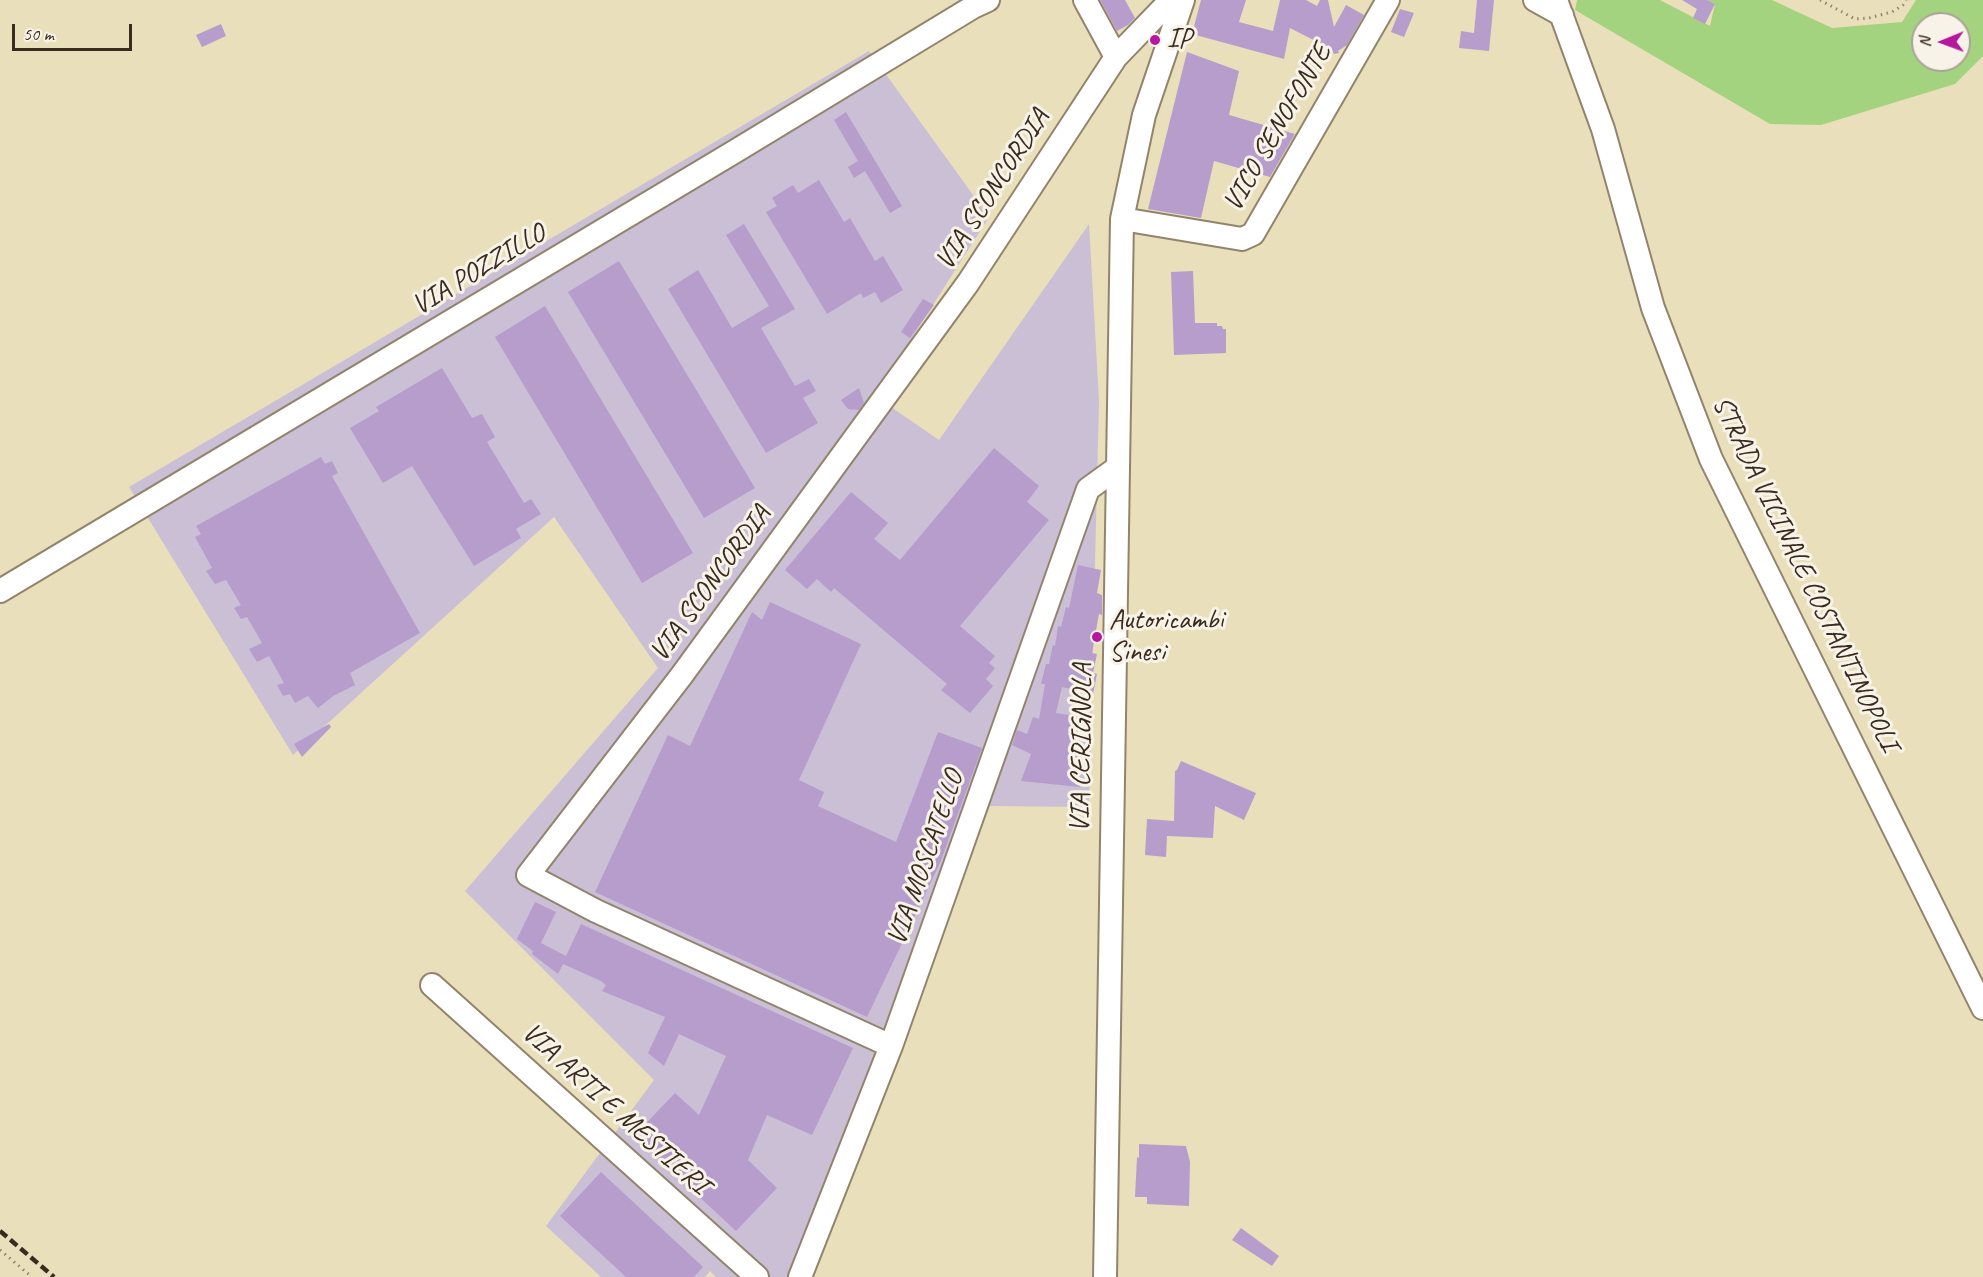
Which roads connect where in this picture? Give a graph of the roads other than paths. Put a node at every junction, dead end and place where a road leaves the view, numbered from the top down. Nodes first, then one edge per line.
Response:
1 (988, 0) edge
2 (1085, 0) edge
3 (1171, 0) edge
4 (1183, 0) edge
5 (1388, 0) edge
6 (1535, 0) edge
7 (1559, 8) edge
8 (1116, 57) junction
9 (1122, 219) junction
10 (1117, 468) junction
11 (0, 591) edge
12 (432, 985) dead end
13 (1983, 1008) edge
14 (891, 1046) junction
15 (757, 1277) edge
16 (800, 1277) edge
17 (1105, 1277) edge

1 - 11 street, VIA POZZILLO
2 - 8 street
3 - 8 street, VIA SCONCORDIA
4 - 9 street, VIA CERIGNOLA
5 - 9 street, VICO SENOFONTE
6 - 7 street
7 - 13 street, STRADA VICINALE COSTANTINOPOLI
8 - 14 street, VIA SCONCORDIA
9 - 10 street, VIA CERIGNOLA
10 - 14 street, VIA MOSCATELLO
10 - 17 street, VIA CERIGNOLA
12 - 15 street, VIA ARTI E MESTIERI
14 - 16 street, VIA MOSCATELLO

